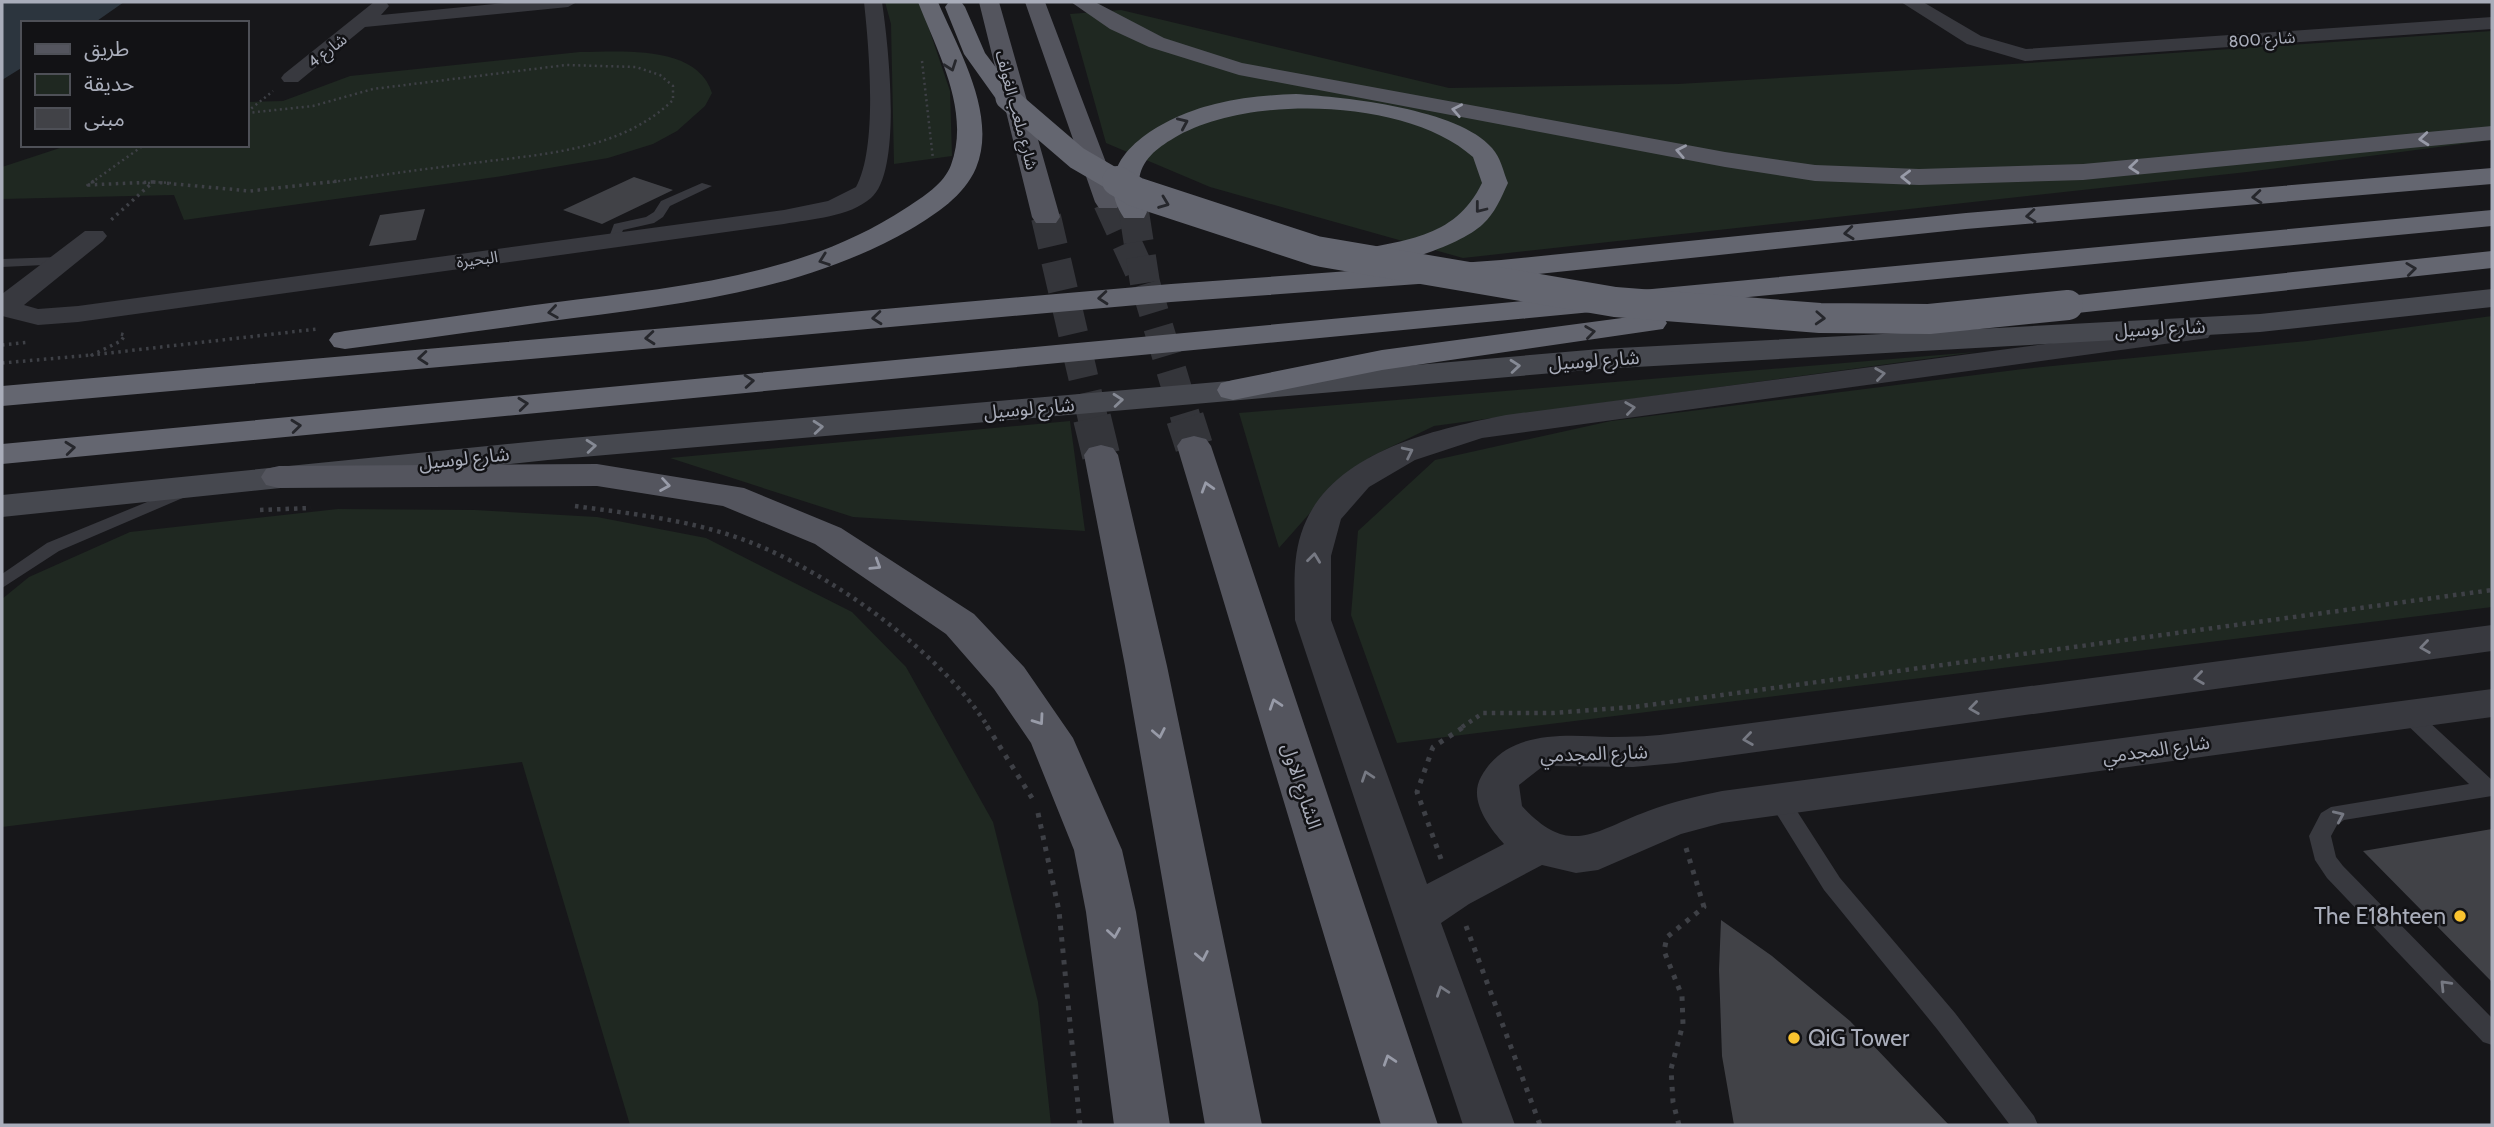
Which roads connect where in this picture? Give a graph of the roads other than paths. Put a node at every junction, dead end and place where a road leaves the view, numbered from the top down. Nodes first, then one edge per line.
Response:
1 (386, 2) edge
2 (568, 2) edge
3 (873, 2) edge
4 (928, 2) edge
5 (952, 2) edge
6 (989, 2) edge
7 (1035, 2) edge
8 (1081, 2) edge
9 (1910, 2) edge
10 (1943, 2) edge
11 (363, 22) junction
12 (2492, 23) edge
13 (2033, 55) junction
14 (291, 78) road end
15 (2492, 133) edge
16 (2492, 160) edge
17 (2492, 176) edge
18 (706, 186) dead end
19 (2325, 191) junction
20 (1108, 202) tunnel mouth
21 (1134, 212) tunnel mouth
22 (1046, 217) tunnel mouth
23 (2492, 218) edge
24 (2492, 235) edge
25 (94, 236) road end
26 (614, 240) junction
27 (2492, 259) edge
28 (60, 261) junction
29 (2, 263) edge
30 (1890, 278) junction
31 (1171, 293) junction
32 (2492, 298) edge
33 (2100, 301) junction
34 (2260, 323) junction
35 (118, 386) junction
36 (1233, 390) junction
37 (2, 396) edge
38 (1194, 446) tunnel mouth
39 (2, 454) edge
40 (1101, 455) tunnel mouth
41 (279, 477) junction
42 (198, 486) junction
43 (2, 506) edge
44 (2, 582) edge
45 (2492, 638) edge
46 (2492, 704) edge
47 (2409, 715) junction
48 (2490, 789) edge
49 (1779, 800) junction
50 (1539, 846) junction
51 (1416, 916) junction
52 (2492, 1034) edge
53 (1142, 1125) edge
54 (1234, 1125) edge
55 (1410, 1125) edge
56 (1489, 1125) edge
57 (2025, 1125) edge

1 - 11 street, شارع 4
2 - 11 street, شارع 4
3 - 26 street, البحيرة
4 -> 35 highway
5 -> 33 highway, bridge
6 - 22 main road, شارع ملعب الغولف
7 - 20 main road
15 -> 8 main road
9 - 13 street, شارع 800
10 - 13 street
11 - 14 street, شارع 4
12 - 13 street, شارع 800
16 - 19 highway
17 - 19 highway
18 - 26 lane
19 -> 31 highway
21 -> 31 highway
23 - 30 highway
24 - 33 highway
25 - 28 street, البحيرة
26 - 28 street, البحيرة
33 -> 27 highway
28 - 29 lane
36 -> 30 highway
39 -> 30 highway
31 -> 35 highway
32 - 34 street
36 -> 34 street, شارع لوسيل
51 -> 34 street, شارع لوسيل
35 - 37 highway
41 -> 36 street, شارع لوسيل
55 -> 38 main road, الشارع الاول
40 -> 54 main road
41 - 42 street, شارع لوسيل
41 -> 53 main road
42 - 43 street, شارع لوسيل
42 - 44 lane
45 -> 50 street, شارع المجدمي
46 - 47 street, شارع المجدمي
47 - 48 lane
47 - 49 street, شارع المجدمي
52 -> 48 lane
49 - 50 street, شارع المجدمي
49 - 57 lane
50 - 51 street
56 -> 51 street

